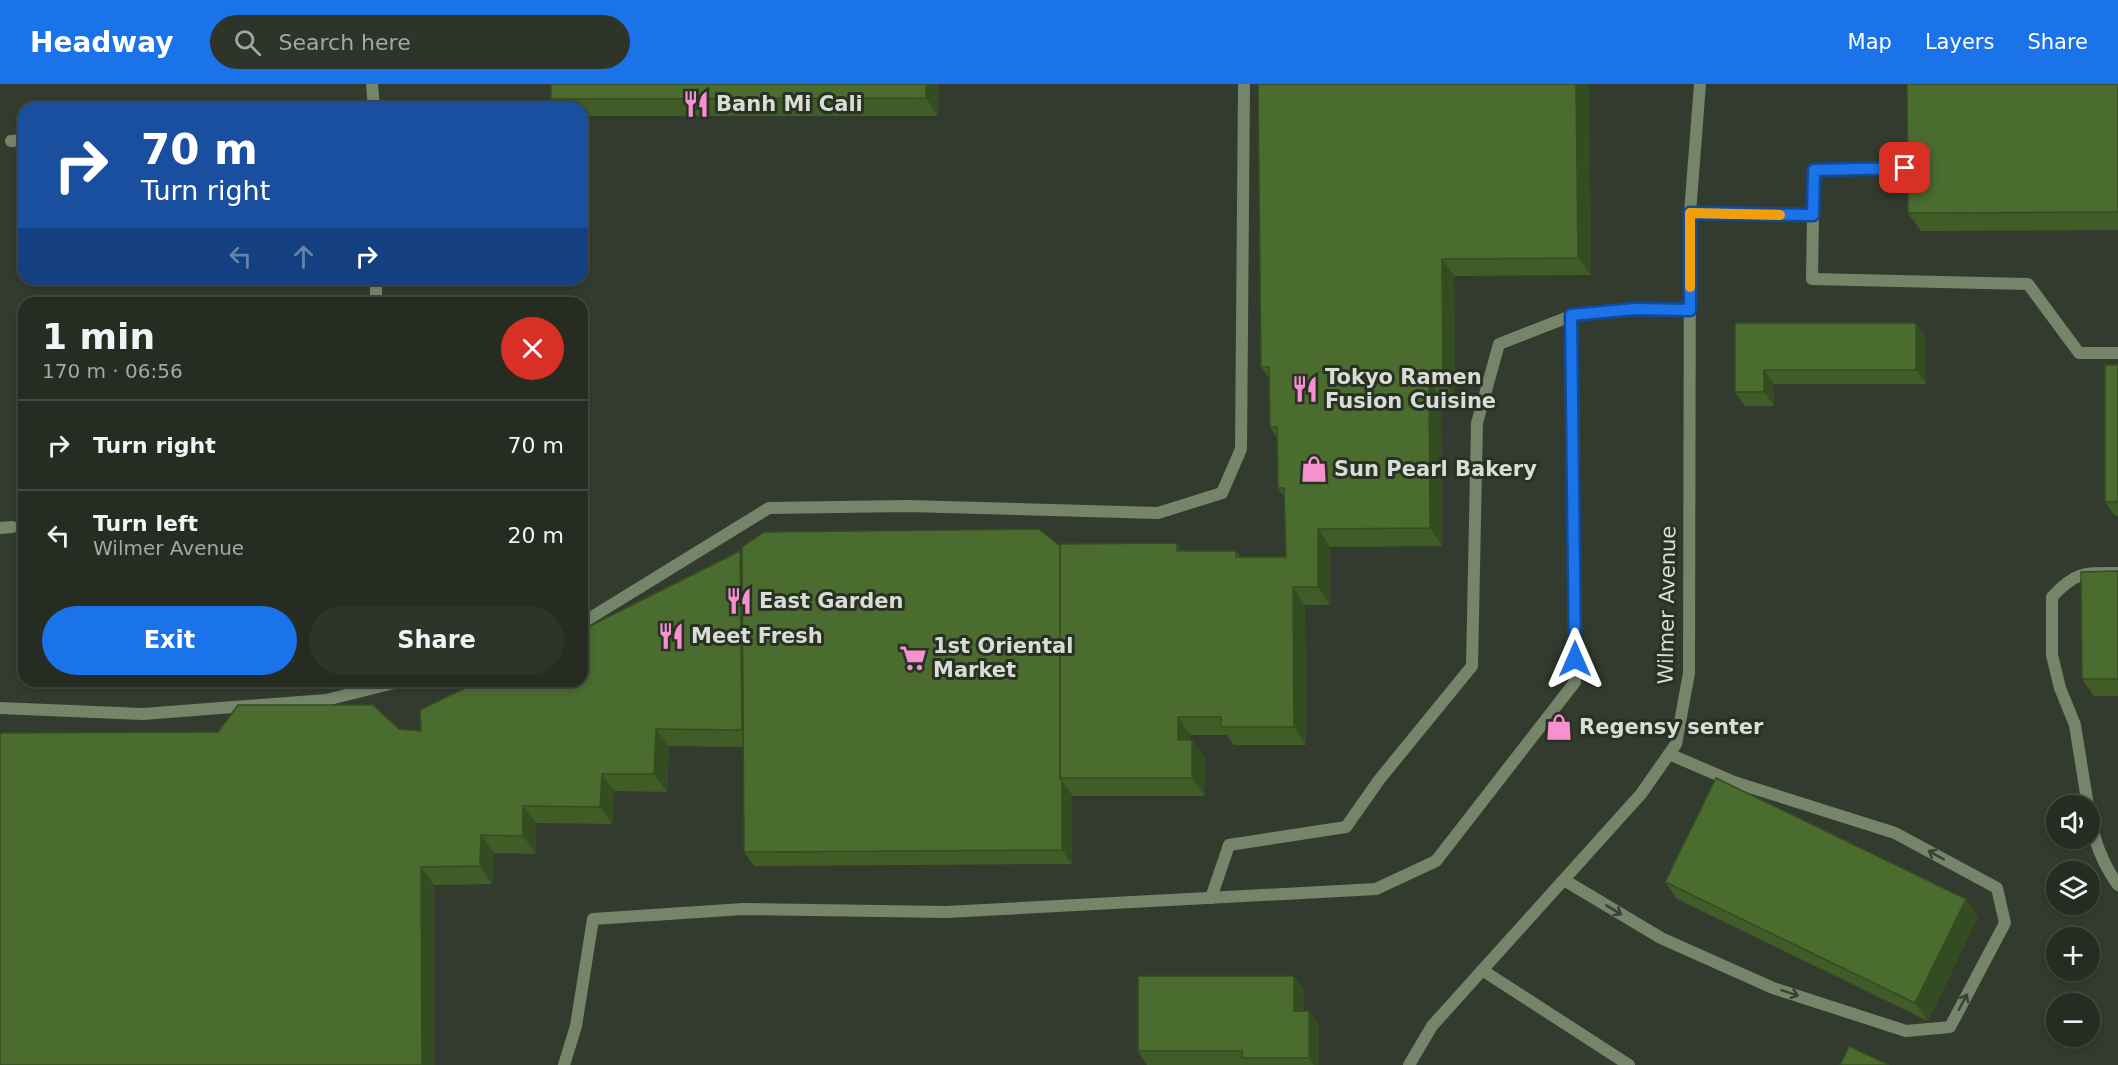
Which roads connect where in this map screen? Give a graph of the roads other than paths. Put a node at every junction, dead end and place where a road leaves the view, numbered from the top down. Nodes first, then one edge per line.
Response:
1 (372, 84) edge
2 (1244, 84) edge
3 (1700, 84) edge
4 (374, 102) edge
5 (1905, 168) edge
6 (1690, 213) junction
7 (1813, 215) junction
8 (1690, 310) junction
9 (1571, 315) junction
10 (2118, 353) edge
11 (2118, 573) edge
12 (588, 619) edge
13 (369, 687) edge
14 (0, 708) edge
15 (1669, 754) junction
16 (2086, 795) edge
17 (2097, 849) edge
18 (1564, 880) junction
19 (2118, 885) edge
20 (1211, 898) junction
21 (1482, 970) junction
22 (564, 1065) edge
23 (1409, 1065) edge
24 (1629, 1065) edge

1 - 4 street
2 - 12 street
3 - 6 street, Wilmer Avenue
5 - 7 street
6 - 7 street
6 - 8 street, Wilmer Avenue
7 - 10 street
8 - 9 street
8 - 15 street, Wilmer Avenue
9 - 20 street
9 - 20 street
11 - 16 street
13 - 14 street
15 - 18 street, Wilmer Avenue
18 -> 15 street
17 - 19 street
18 - 21 street, Wilmer Avenue
20 - 22 street
21 - 23 street, Wilmer Avenue
21 - 24 street

